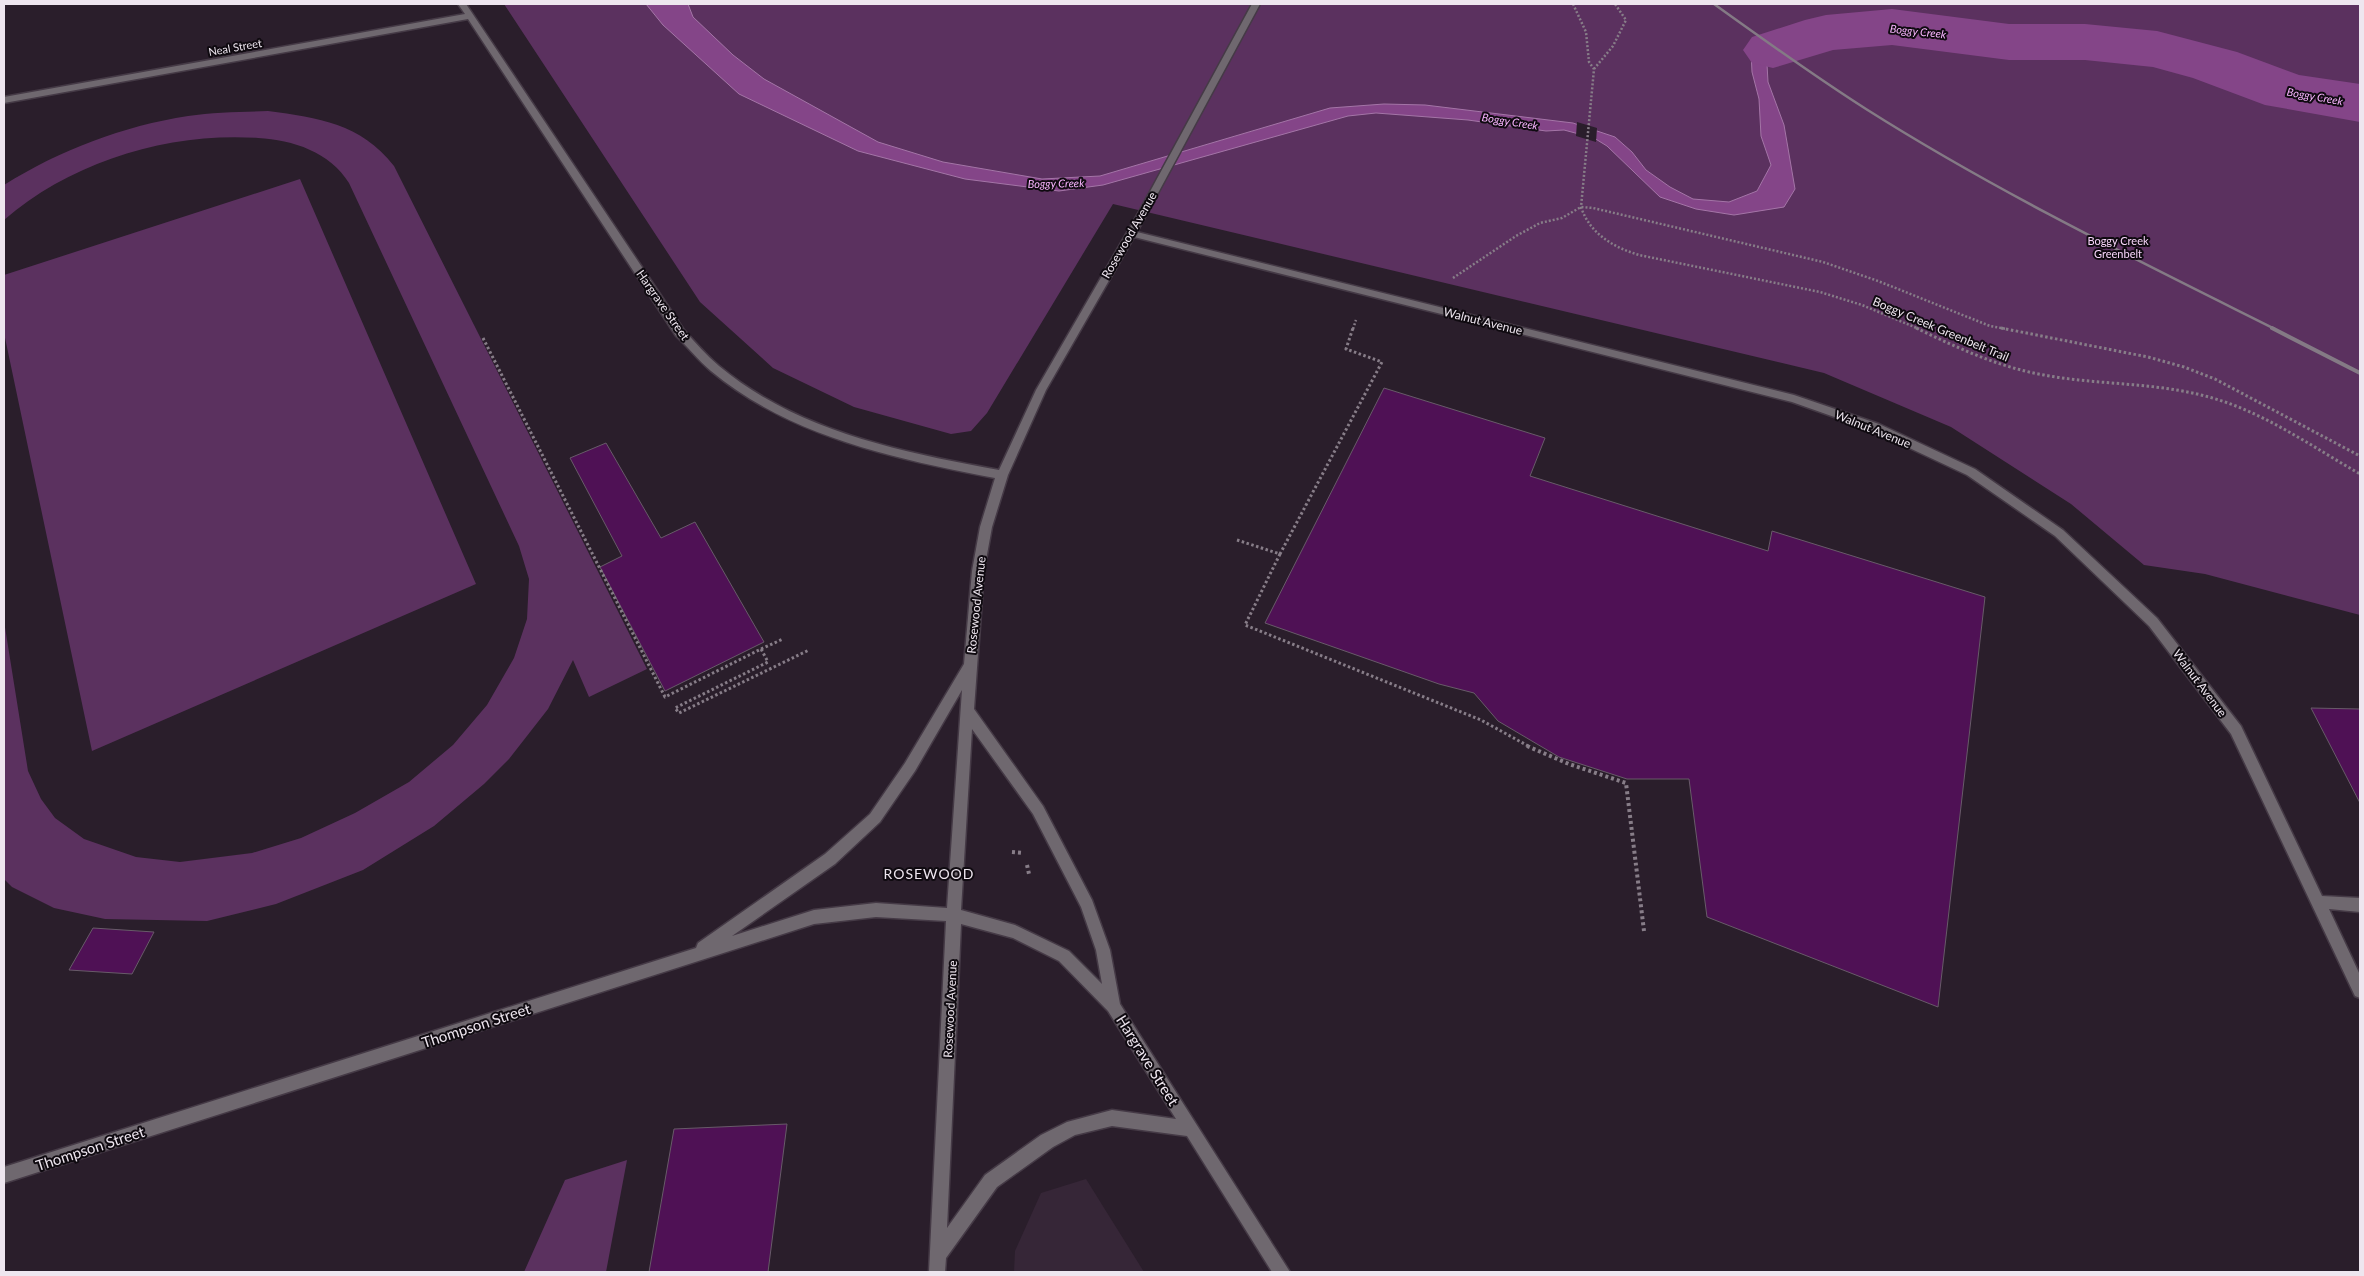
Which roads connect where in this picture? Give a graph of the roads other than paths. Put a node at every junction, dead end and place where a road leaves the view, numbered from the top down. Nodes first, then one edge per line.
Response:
1 (462, 4) edge
2 (1256, 4) edge
3 (469, 16) junction
4 (4, 100) edge
5 (1130, 234) junction
6 (1002, 475) junction
7 (970, 664) junction
8 (968, 712) junction
9 (2318, 902) junction
10 (2360, 905) edge
11 (954, 916) junction
12 (691, 957) junction
13 (2360, 991) edge
14 (1114, 1006) junction
15 (1192, 1129) junction
16 (4, 1175) edge
17 (938, 1255) junction
18 (937, 1272) edge
19 (1282, 1272) edge

1 - 3 street, Hargrave Street
2 - 5 street, Rosewood Avenue
3 - 4 street, Neal Street
3 - 6 street, Hargrave Street
5 - 6 street, Rosewood Avenue
5 - 9 street, Walnut Avenue
6 - 7 street, Rosewood Avenue
7 - 8 street, Rosewood Avenue
7 - 12 street
8 - 11 street, Rosewood Avenue
8 - 14 street
9 - 10 street
9 - 13 street, Walnut Avenue
11 - 12 street, Thompson Street
11 - 14 street, Hargrave Street
11 - 17 street, Rosewood Avenue
12 - 16 street, Thompson Street
14 - 15 street, Hargrave Street
15 - 17 street
15 - 19 street, Hargrave Street
17 - 18 street, Rosewood Avenue

